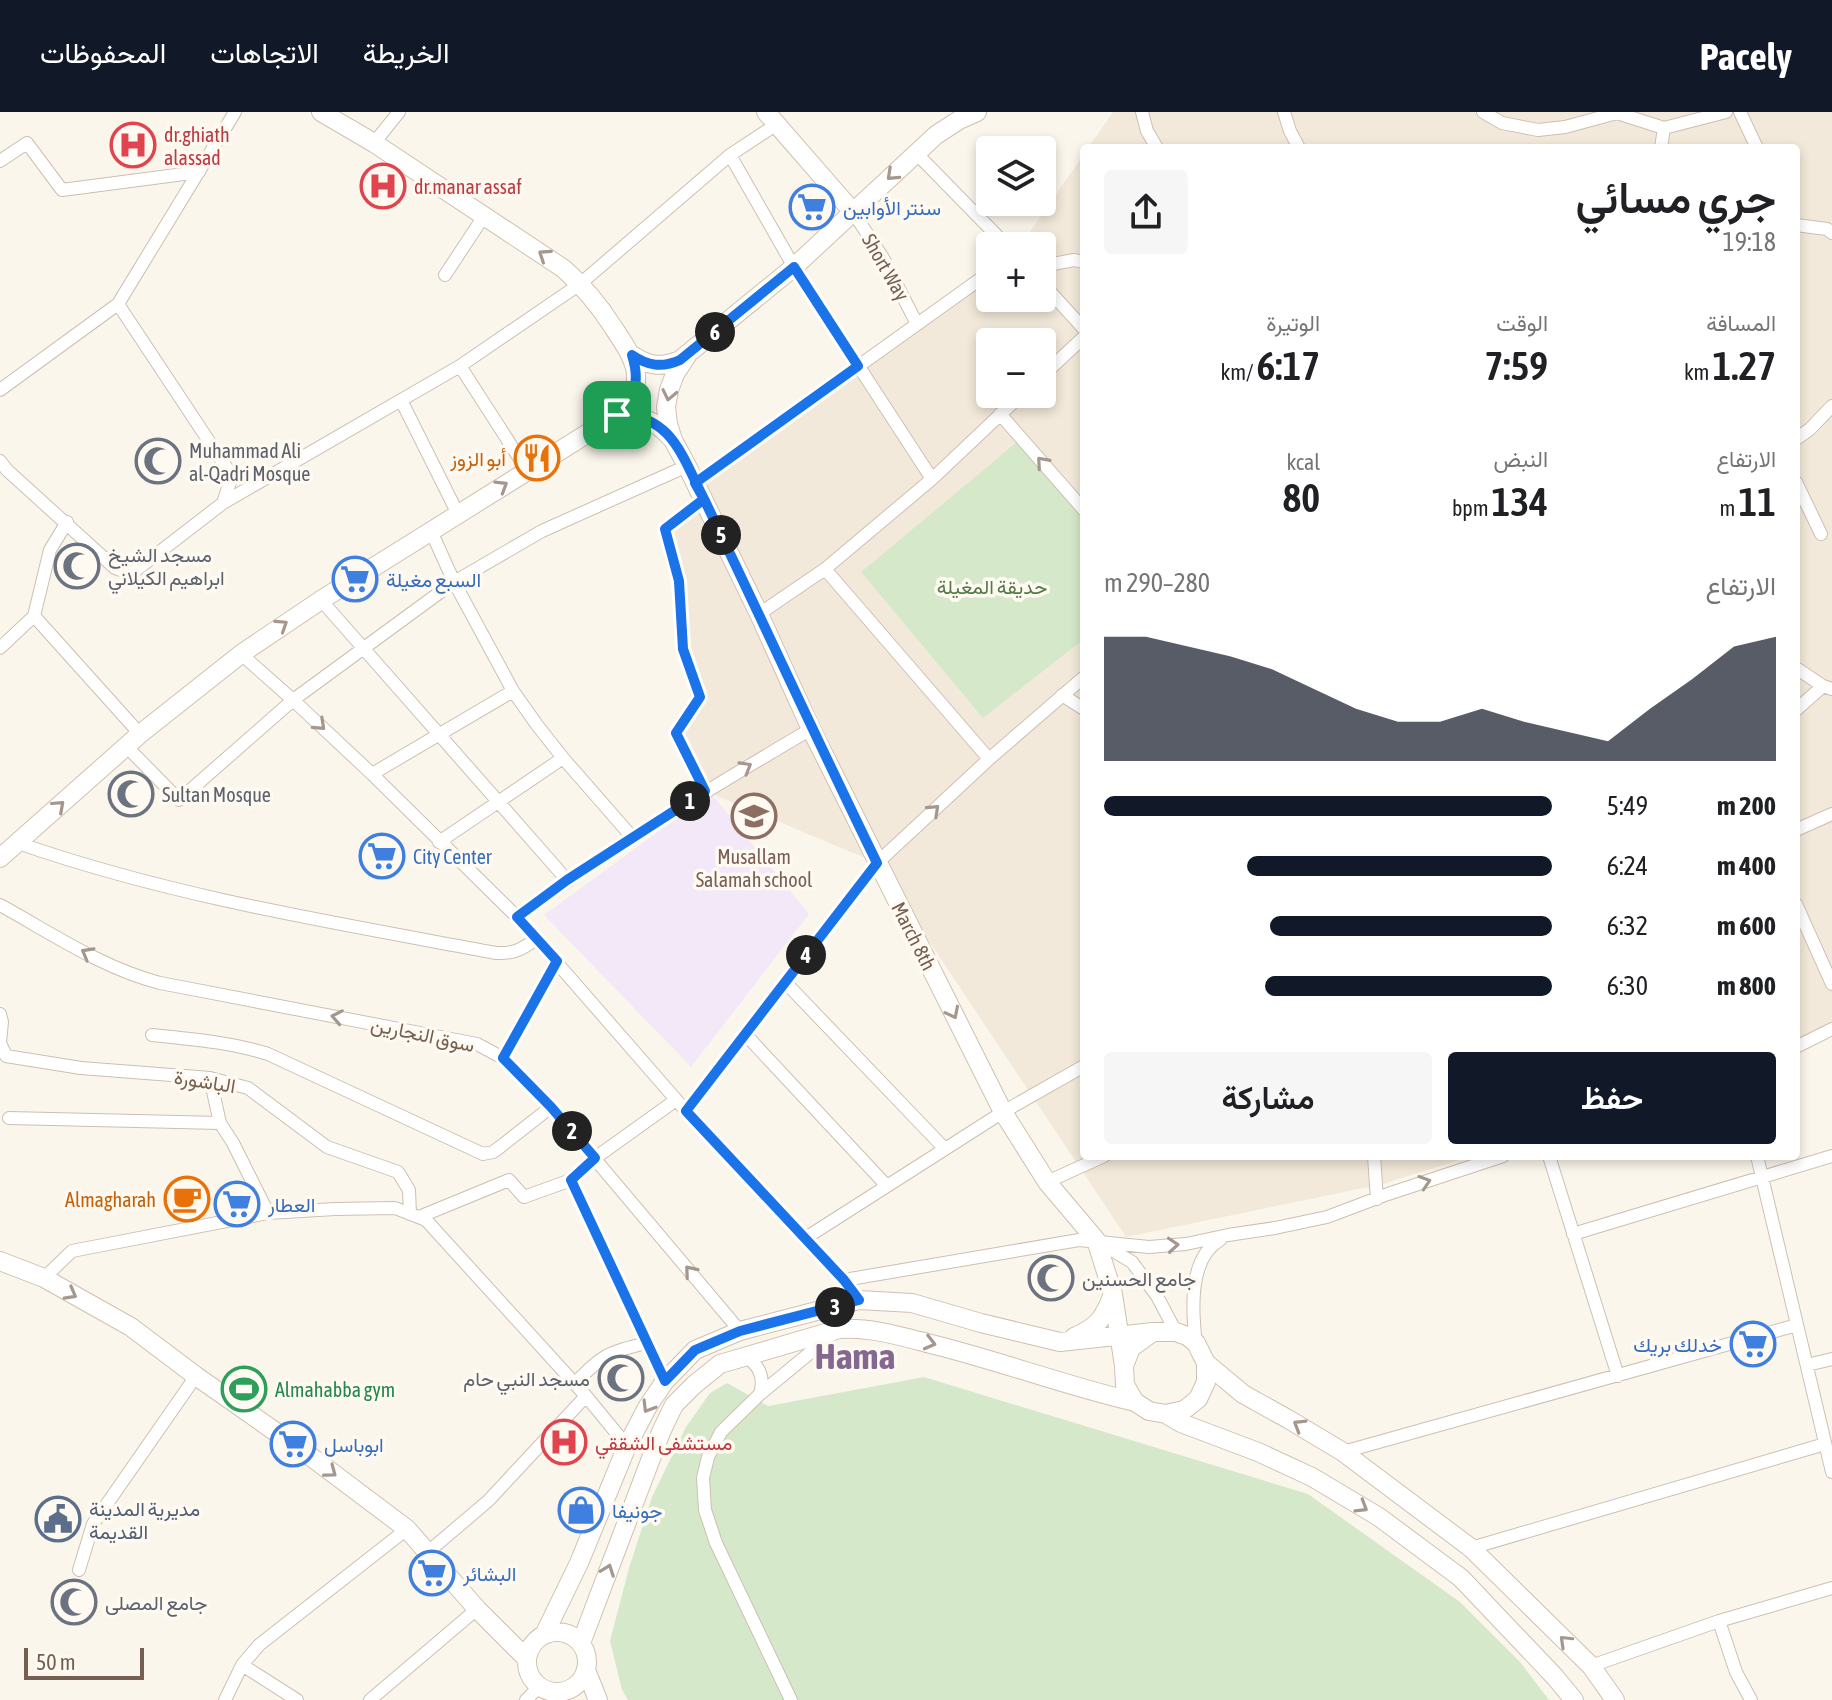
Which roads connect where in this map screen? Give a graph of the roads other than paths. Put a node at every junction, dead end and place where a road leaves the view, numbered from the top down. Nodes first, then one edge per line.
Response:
1 (235, 112) edge
2 (321, 112) edge
3 (399, 112) edge
4 (977, 112) edge
5 (1142, 112) edge
6 (1284, 112) edge
7 (1483, 112) edge
8 (1726, 112) edge
9 (1740, 112) edge
10 (772, 118) edge
11 (1664, 128) junction
12 (374, 143) junction
13 (1155, 144) edge
14 (1297, 144) edge
15 (1662, 144) edge
16 (1755, 144) edge
17 (916, 153) junction
18 (730, 155) junction
19 (0, 161) edge
20 (199, 172) junction
21 (853, 212) junction
22 (484, 216) junction
23 (1800, 226) edge
24 (993, 232) edge
25 (1832, 233) edge
26 (1080, 261) edge
27 (1056, 263) edge
28 (794, 267) junction
29 (445, 275) dead end
30 (976, 282) edge
31 (580, 284) junction
32 (1056, 298) edge
33 (118, 304) junction
34 (917, 324) junction
35 (1080, 325) edge
36 (1080, 341) edge
37 (688, 354) junction
38 (632, 355) junction
39 (1056, 363) edge
40 (460, 366) junction
41 (858, 366) junction
42 (0, 390) edge
43 (401, 400) junction
44 (1832, 406) edge
45 (1007, 408) edge
46 (1000, 414) junction
47 (617, 415) junction
48 (1800, 436) edge
49 (673, 440) junction
50 (0, 461) edge
51 (687, 466) junction
52 (527, 470) junction
53 (932, 479) junction
54 (1800, 490) edge
55 (700, 491) junction
56 (223, 503) junction
57 (1080, 505) edge
58 (458, 514) junction
59 (67, 522) junction
60 (431, 531) junction
61 (1821, 534) dead end
62 (825, 569) junction
63 (454, 582) junction
64 (321, 600) junction
65 (759, 614) junction
66 (34, 616) junction
67 (0, 648) edge
68 (364, 649) junction
69 (241, 654) junction
70 (1800, 670) edge
71 (1080, 680) edge
72 (1828, 688) edge
73 (513, 691) junction
74 (1062, 695) junction
75 (293, 700) junction
76 (1080, 706) edge
77 (1800, 707) edge
78 (811, 729) junction
79 (439, 735) junction
80 (133, 740) junction
81 (563, 758) junction
82 (989, 759) junction
83 (372, 774) junction
84 (705, 791) junction
85 (497, 801) junction
86 (1832, 814) edge
87 (1800, 828) edge
88 (632, 837) junction
89 (439, 842) junction
90 (18, 843) junction
91 (0, 858) edge
92 (877, 863) junction
93 (567, 880) junction
94 (0, 905) edge
95 (1800, 913) edge
96 (517, 917) junction
97 (537, 938) junction
98 (557, 961) junction
99 (785, 982) junction
100 (1832, 984) edge
101 (0, 1014) edge
102 (1832, 1029) edge
103 (745, 1034) junction
104 (152, 1035) dead end
105 (0, 1043) edge
106 (1800, 1045) edge
107 (503, 1058) junction
108 (1080, 1068) edge
109 (210, 1078) junction
110 (676, 1100) junction
111 (551, 1107) junction
112 (686, 1111) junction
113 (1003, 1112) junction
114 (9, 1118) dead end
115 (220, 1123) junction
116 (944, 1148) junction
117 (1832, 1156) edge
118 (595, 1158) junction
119 (1095, 1160) edge
120 (1374, 1160) edge
121 (1491, 1160) edge
122 (1550, 1160) edge
123 (1758, 1160) edge
124 (1762, 1178) junction
125 (571, 1180) junction
126 (1047, 1182) junction
127 (886, 1185) junction
128 (1377, 1199) junction
129 (268, 1213) junction
130 (415, 1216) junction
131 (1573, 1234) junction
132 (1228, 1235) junction
133 (804, 1239) junction
134 (1096, 1240) junction
135 (0, 1261) edge
136 (44, 1278) junction
137 (844, 1280) junction
138 (1113, 1294) junction
139 (859, 1300) junction
140 (1797, 1325) junction
141 (839, 1329) junction
142 (740, 1331) junction
143 (1153, 1332) junction
144 (1176, 1332) junction
145 (1119, 1336) junction
146 (1060, 1342) junction
147 (647, 1343) junction
148 (1196, 1343) junction
149 (744, 1356) junction
150 (1832, 1359) edge
151 (1206, 1363) junction
152 (1807, 1365) junction
153 (1124, 1366) junction
154 (196, 1376) junction
155 (1618, 1376) junction
156 (665, 1381) junction
157 (575, 1383) junction
158 (760, 1394) junction
159 (586, 1396) junction
160 (1135, 1402) junction
161 (1166, 1414) junction
162 (1825, 1444) junction
163 (627, 1446) junction
164 (1343, 1452) junction
165 (1832, 1472) edge
166 (407, 1529) junction
167 (1471, 1548) junction
168 (428, 1552) junction
169 (79, 1570) dead end
170 (1832, 1588) edge
171 (477, 1609) junction
172 (1719, 1621) junction
173 (544, 1635) junction
174 (581, 1643) junction
175 (527, 1659) junction
176 (242, 1665) junction
177 (1591, 1666) junction
178 (586, 1670) junction
179 (550, 1692) edge
180 (225, 1700) edge
181 (297, 1700) edge
182 (370, 1700) edge
183 (526, 1700) edge
184 (598, 1700) edge
185 (791, 1700) edge
186 (1574, 1700) edge
187 (1615, 1700) edge
188 (1751, 1700) edge

1 - 20 street
2 - 12 main road
3 - 12 street
4 - 17 main road
5 - 13 street
6 - 14 street
7 - 11 street
8 - 11 street
9 - 16 street
10 - 18 street
10 - 21 main road
11 - 15 street
12 - 22 main road
17 -> 21 main road
17 - 24 street
18 - 28 street
18 - 31 street
19 - 20 street
20 - 33 street
21 - 28 main road
21 - 34 street, Short Way
22 - 29 street
31 -> 22 main road
23 - 25 street
26 - 27 street
28 - 37 main road
28 - 41 street
30 - 34 street
31 - 38 main road
31 - 40 street
32 - 35 street
33 - 42 street
33 - 56 street
34 - 41 street
36 - 39 street
37 - 38 main road
37 -> 49 main road, March 8th
38 - 47 main road
40 - 43 street
40 - 52 street
41 - 53 street
41 - 55 street
43 - 56 street
43 - 58 street
44 - 48 street
45 - 46 street
46 - 53 street
57 -> 46 street
47 - 49 main road
47 - 52 main road
49 - 51 main road, March 8th
50 - 59 street
51 - 55 main road, March 8th
51 - 63 street
58 -> 52 main road
53 - 62 street
54 - 61 street
55 - 65 main road, March 8th
55 - 84 street
56 - 59 street
58 - 60 main road
59 - 66 street
60 - 63 street
60 - 64 main road
62 - 65 street
62 - 82 street
63 - 68 street
63 - 73 street
64 - 68 street
69 -> 64 main road
65 - 78 main road, March 8th
66 - 67 street
66 - 80 street
68 - 75 street
68 - 79 street
69 - 75 street
69 - 80 main road
70 - 72 street
71 - 74 street
72 - 77 street
73 - 79 street
73 - 81 street
74 - 76 street
74 - 82 street
75 - 80 street
75 -> 83 street
84 -> 78 street
78 - 92 main road, March 8th
79 - 83 street
79 - 85 street
90 -> 80 main road
81 - 85 street
81 - 88 street
92 -> 82 street
83 - 89 street
84 - 88 street
85 - 89 street
85 - 93 street
86 - 87 street
88 - 93 street
89 - 96 street
90 - 91 main road
90 - 97 street
92 - 99 street
92 -> 113 main road, March 8th
93 - 96 street
107 -> 94 street, سوق النجارين
95 - 100 street
96 - 97 street
97 - 98 street
98 - 107 street
98 - 110 street
99 - 103 street
99 - 116 street
101 - 105 street, الباشورة
102 - 106 street
103 - 112 street
103 - 127 street
104 - 111 street
105 - 109 street, الباشورة
107 - 111 street, سوق النجارين
108 - 113 street
109 - 115 street
109 - 130 street, الباشورة
110 - 112 street
110 - 118 street
111 - 118 street, سوق النجارين
112 - 133 street
113 - 116 street
113 - 126 main road, March 8th
114 - 115 street
115 - 129 street
116 - 127 street
117 - 124 street
118 - 125 street
142 -> 118 street, سوق النجارين
119 - 126 street
120 - 128 street
128 -> 121 street
122 - 131 street
123 - 124 street
124 - 131 street
124 - 140 street
125 - 130 street
125 - 147 street
126 - 134 main road, March 8th
127 - 133 street
128 - 132 street
129 - 130 street
129 - 136 street
130 - 157 street
131 - 155 street
134 -> 132 street
132 - 148 street
133 - 137 street
134 - 137 street
134 - 138 main road
134 - 144 street
135 - 136 main road
136 -> 154 main road
137 - 139 street
138 - 145 main road
138 - 146 main road
139 - 142 main road
139 - 146 main road
140 - 152 street
140 - 155 street
141 - 149 main road
141 - 158 street
141 -> 160 main road
142 - 156 main road
143 - 144 main road
143 - 145 main road
143 - 153 main road
144 - 148 main road
145 - 146 main road
145 - 153 main road
147 - 156 street
147 - 157 street
148 - 151 main road
149 - 158 street
174 -> 149 main road
150 - 152 street
151 - 161 main road
164 -> 151 main road
152 - 162 street
153 - 160 main road
154 -> 166 main road
154 - 169 street
155 - 164 street
156 -> 163 main road
157 - 159 street
158 - 185 street
159 - 163 street
159 - 168 street
160 - 161 main road
161 -> 186 main road
162 - 165 street
162 - 167 street
163 - 173 main road
164 - 167 main road
166 - 168 main road
166 - 176 street
177 -> 167 main road
168 - 171 main road
170 - 172 street
171 - 175 main road
171 - 182 street
172 - 177 street
172 - 188 street
173 - 174 main road
173 - 175 main road
174 - 178 main road
175 - 179 main road
176 - 180 street
176 - 181 street
177 - 187 main road
178 - 179 main road
178 - 184 main road
179 - 183 street

